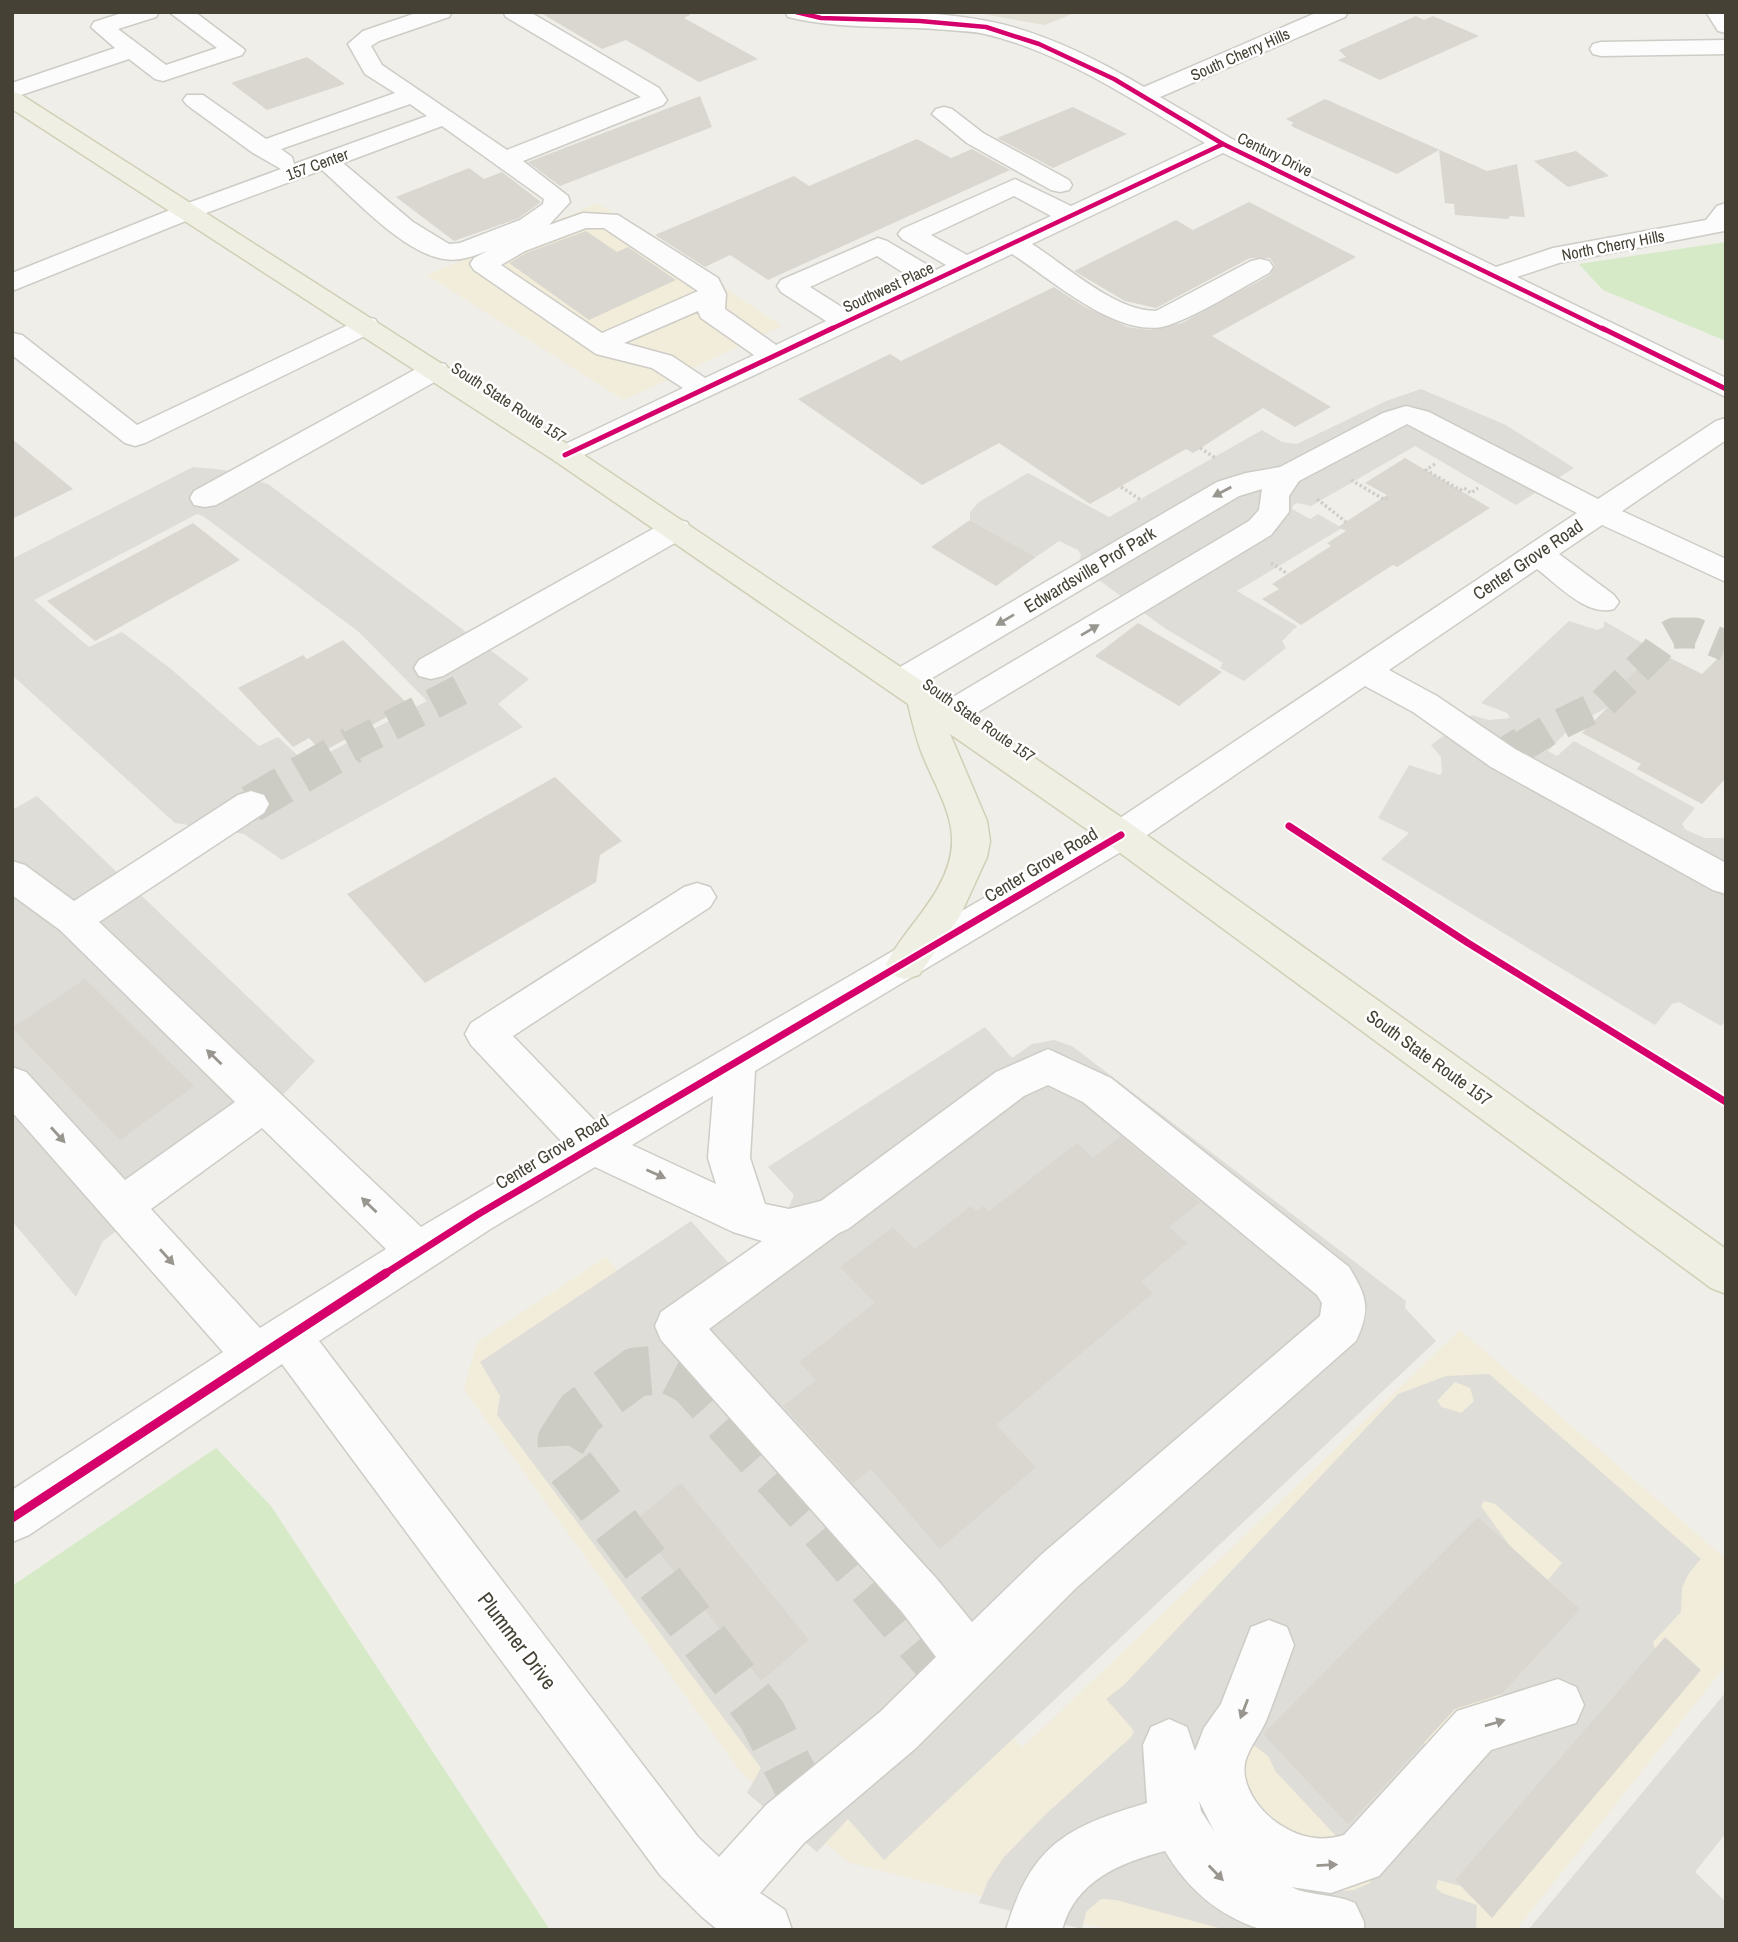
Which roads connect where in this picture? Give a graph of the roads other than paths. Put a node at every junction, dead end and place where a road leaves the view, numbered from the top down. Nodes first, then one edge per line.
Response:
1 (148, 12) edge
2 (180, 12) edge
3 (440, 12) edge
4 (514, 12) edge
5 (796, 12) edge
6 (1337, 12) edge
7 (1717, 12) edge
8 (930, 17) edge
9 (1726, 26) edge
10 (1726, 47) edge
11 (1601, 49) dead end
12 (132, 50) junction
13 (12, 91) edge
14 (1143, 94) junction
15 (413, 95) junction
16 (12, 99) edge
17 (195, 100) dead end
18 (944, 114) dead end
19 (445, 117) junction
20 (1223, 144) junction
21 (262, 148) junction
22 (505, 160) junction
23 (326, 161) junction
24 (296, 172) junction
25 (1096, 204) junction
26 (189, 211) junction
27 (1726, 211) edge
28 (1071, 216) junction
29 (1013, 243) junction
30 (966, 265) junction
31 (1260, 267) dead end
32 (1496, 276) junction
33 (934, 280) junction
34 (12, 283) edge
35 (713, 294) junction
36 (846, 322) junction
37 (365, 325) junction
38 (12, 341) edge
39 (600, 344) junction
40 (774, 356) junction
41 (435, 370) junction
42 (703, 389) junction
43 (1726, 389) edge
44 (1726, 427) edge
45 (565, 454) junction
46 (1287, 475) junction
47 (205, 498) dead end
48 (1599, 512) junction
49 (676, 529) junction
50 (1537, 554) junction
51 (1726, 572) edge
52 (1603, 601) dead end
53 (431, 668) tunnel mouth
54 (1364, 671) junction
55 (924, 698) junction
56 (251, 804) tunnel mouth
57 (1121, 835) junction
58 (12, 875) edge
59 (1726, 880) edge
60 (697, 897) dead end
61 (73, 920) junction
62 (905, 964) junction
63 (735, 1063) junction
64 (12, 1084) edge
65 (263, 1105) junction
66 (593, 1146) junction
67 (122, 1206) junction
68 (833, 1216) junction
69 (747, 1219) junction
70 (418, 1252) junction
71 (1726, 1274) edge
72 (272, 1346) junction
73 (12, 1518) edge
74 (1269, 1645) dead end
75 (969, 1659) junction
76 (1558, 1705) dead end
77 (1169, 1745) dead end
78 (1177, 1821) junction
79 (720, 1897) junction
80 (1336, 1926) edge
81 (765, 1930) edge
82 (1034, 1930) edge

1 - 12 street
2 - 12 street
3 - 15 street
4 - 22 street
5 - 8 street, Century Drive
6 - 14 street, South Cherry Hills
7 - 9 street
8 - 14 street, Century Drive
10 - 11 street
12 - 13 street
14 - 20 street, Century Drive
15 - 19 street
15 - 21 street
16 - 26 main road, South State Route 157
17 - 21 street
18 - 25 street
19 - 22 street
19 - 23 street, 157 Center
20 - 25 street, Southwest Place
20 - 32 street, Century Drive
21 - 24 street
22 - 23 street
23 - 24 street, 157 Center
24 - 26 street, 157 Center
25 - 28 street, Southwest Place
26 - 34 street, 157 Center
26 - 37 main road, South State Route 157
27 - 32 street, North Cherry Hills
28 - 29 street, Southwest Place
28 - 30 street
29 - 30 street, Southwest Place
29 - 31 street
30 - 33 street, Southwest Place
32 - 43 street, Century Drive
33 - 36 street, Southwest Place
33 - 36 street
35 - 39 street
35 - 39 street
35 - 40 street
36 - 40 street, Southwest Place
37 - 38 street
37 - 41 main road, South State Route 157
39 - 42 street
40 - 42 street, Southwest Place
41 - 45 main road, South State Route 157
41 - 47 street
42 - 45 street, Southwest Place
44 - 48 street, Center Grove Road
45 - 49 main road, South State Route 157
46 - 48 street, Edwardsville Prof Park
46 -> 55 street, Edwardsville Prof Park
55 -> 46 street
48 - 50 street, Center Grove Road
48 - 51 street
49 - 53 street
49 - 55 main road, South State Route 157
50 - 52 street
50 - 54 street, Center Grove Road
54 - 57 street, Center Grove Road
54 - 59 street
55 - 57 main road, South State Route 157
55 - 62 main road
56 - 61 street
57 - 62 street, Center Grove Road
57 - 71 main road, South State Route 157
58 - 61 street
60 - 66 street
65 -> 61 street
62 - 63 street, Center Grove Road
63 - 66 street, Center Grove Road
63 - 69 street
64 -> 67 street, Plummer Drive
65 - 67 street
70 -> 65 street
66 -> 69 street
66 - 70 street, Center Grove Road
67 -> 72 street, Plummer Drive
68 - 69 street
68 - 75 street
68 - 75 street
70 - 72 street, Center Grove Road
72 - 73 street, Center Grove Road
72 - 79 street, Plummer Drive
74 -> 76 street
75 - 79 street
77 - 78 street
78 -> 80 street
78 - 82 street
79 - 81 street, Plummer Drive

